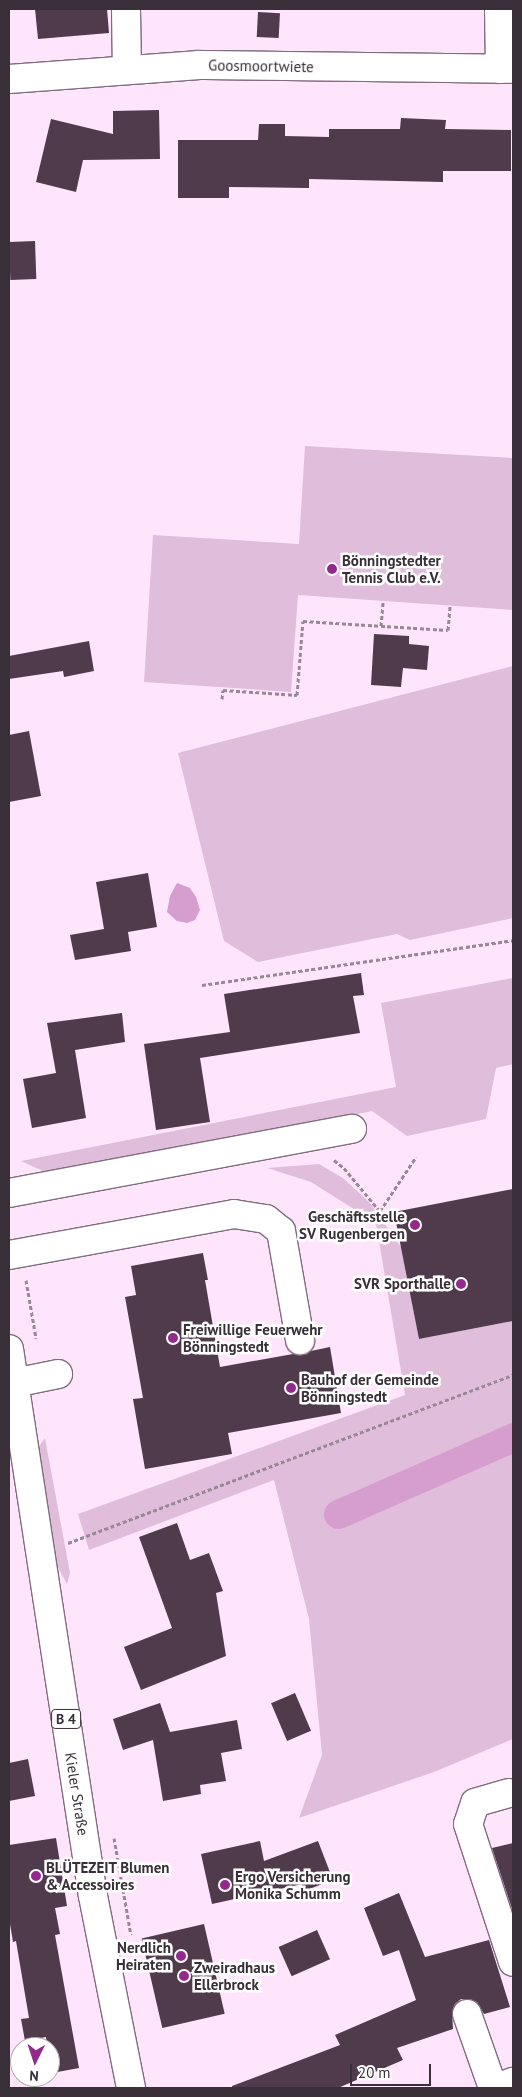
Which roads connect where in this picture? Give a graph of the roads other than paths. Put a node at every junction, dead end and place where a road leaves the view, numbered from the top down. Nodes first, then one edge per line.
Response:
1 (126, 9) edge
2 (499, 9) edge
3 (507, 69) edge
4 (126, 70) junction
5 (9, 79) edge
6 (352, 1129) dead end
7 (9, 1193) edge
8 (9, 1255) edge
9 (300, 1340) dead end
10 (9, 1349) edge
11 (58, 1374) dead end
12 (14, 1383) junction
13 (509, 1793) dead end
14 (513, 1962) edge
15 (467, 2014) dead end
16 (513, 2082) edge
17 (131, 2088) edge
18 (493, 2088) edge
19 (497, 2088) edge

1 - 4 main road
2 - 3 main road
3 - 4 main road, Goosmoortwiete
4 - 5 main road, Goosmoortwiete
6 - 7 main road
8 - 9 main road
10 - 12 main road, Kieler Straße / B 4
11 - 12 main road
12 - 17 main road, Kieler Straße / B 4
13 - 14 main road
15 - 18 main road
16 - 19 main road

